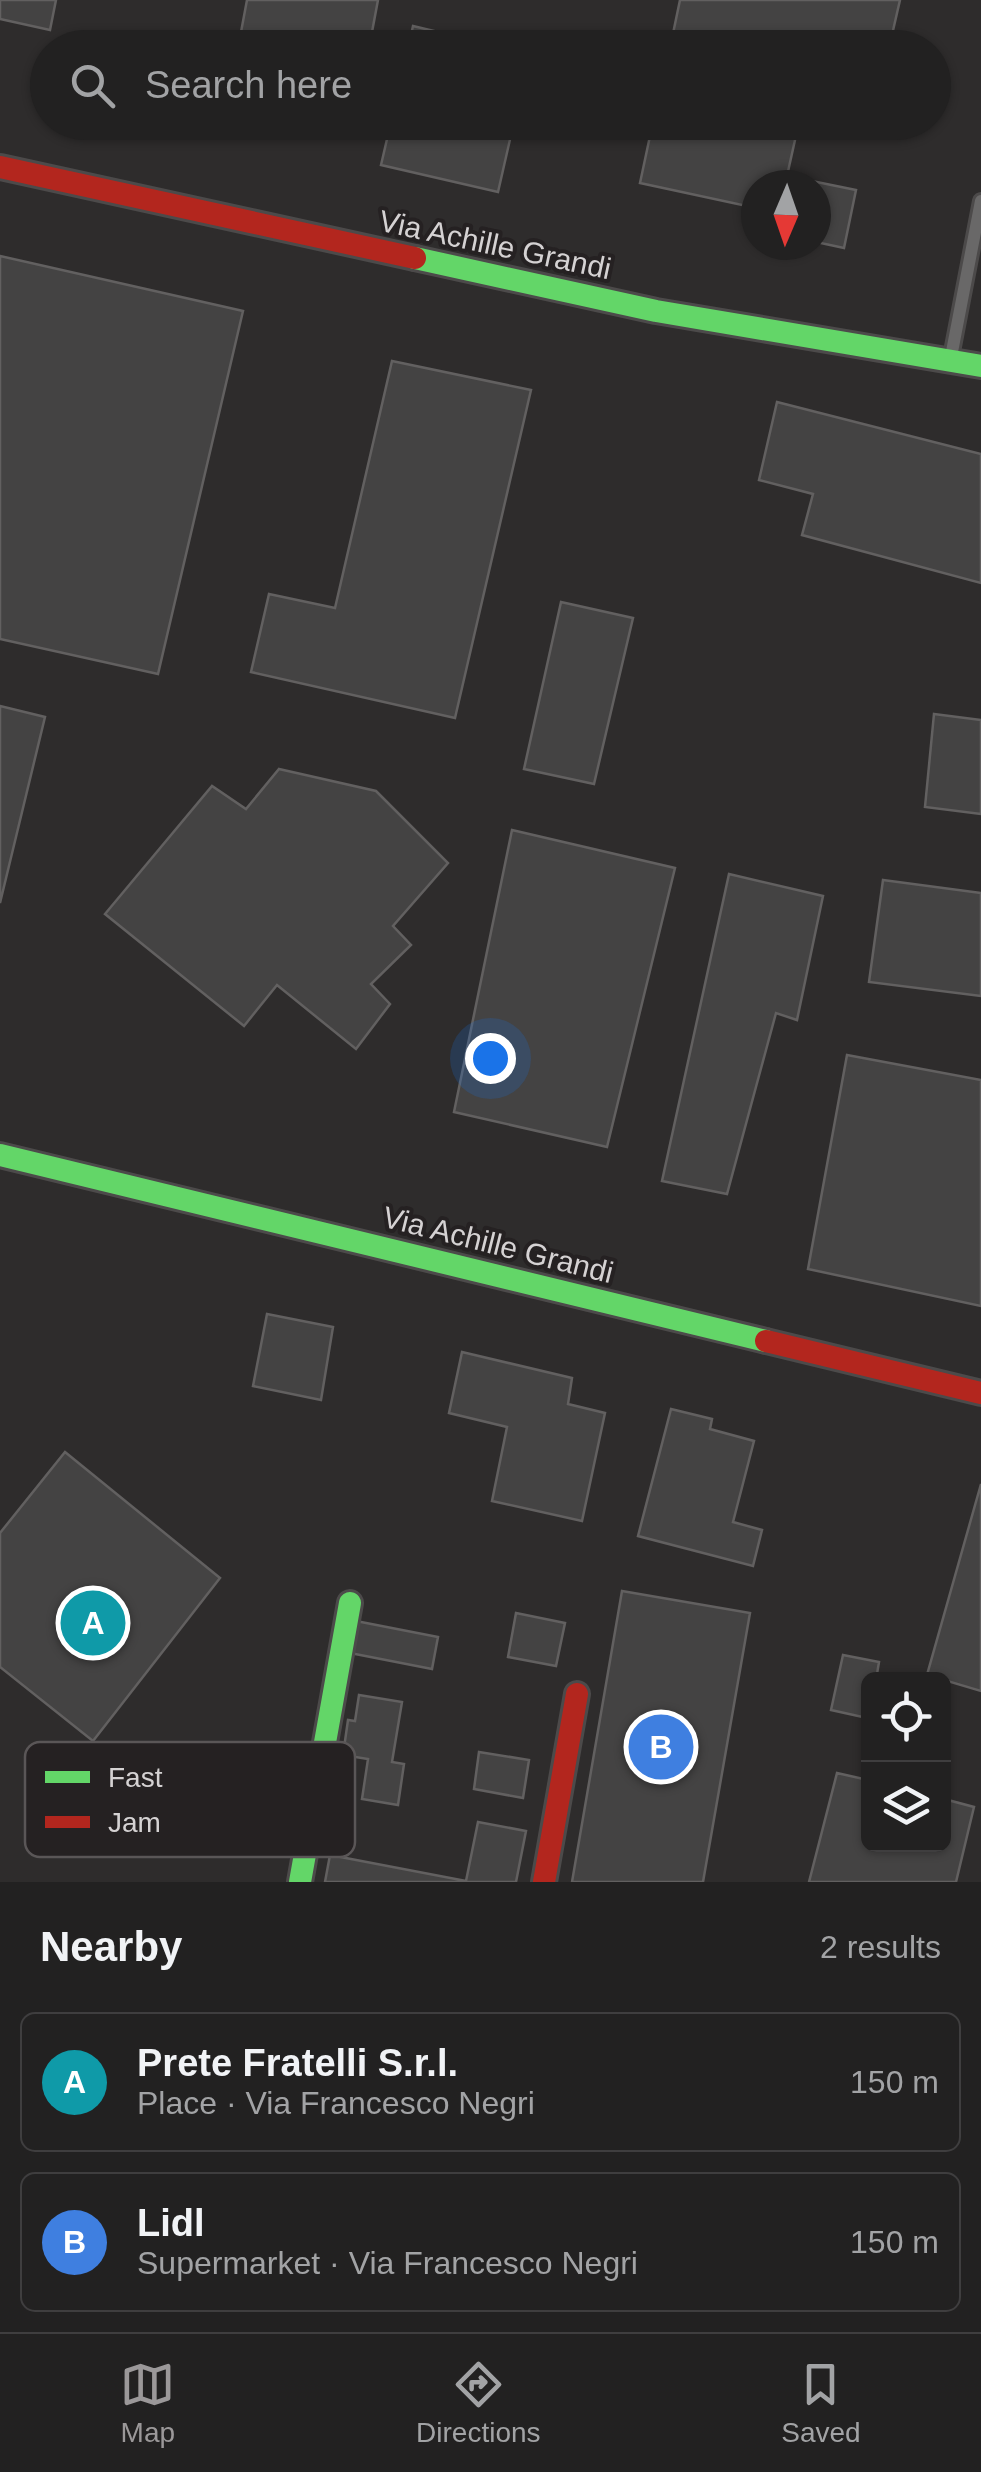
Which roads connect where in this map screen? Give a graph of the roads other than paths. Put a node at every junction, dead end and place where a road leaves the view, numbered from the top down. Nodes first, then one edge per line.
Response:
1 (0, 167) edge
2 (981, 201) edge
3 (950, 359) junction
4 (981, 366) edge
5 (0, 1155) edge
6 (981, 1393) edge
7 (350, 1603) dead end
8 (577, 1694) dead end
9 (325, 1742) edge
10 (304, 1857) edge
11 (300, 1882) edge
12 (544, 1882) edge

1 - 3 street, Via Achille Grandi
2 - 3 lane
3 - 4 street, Via Achille Grandi
5 - 6 street, Via Achille Grandi
7 - 9 street
8 - 12 street
10 - 11 street

